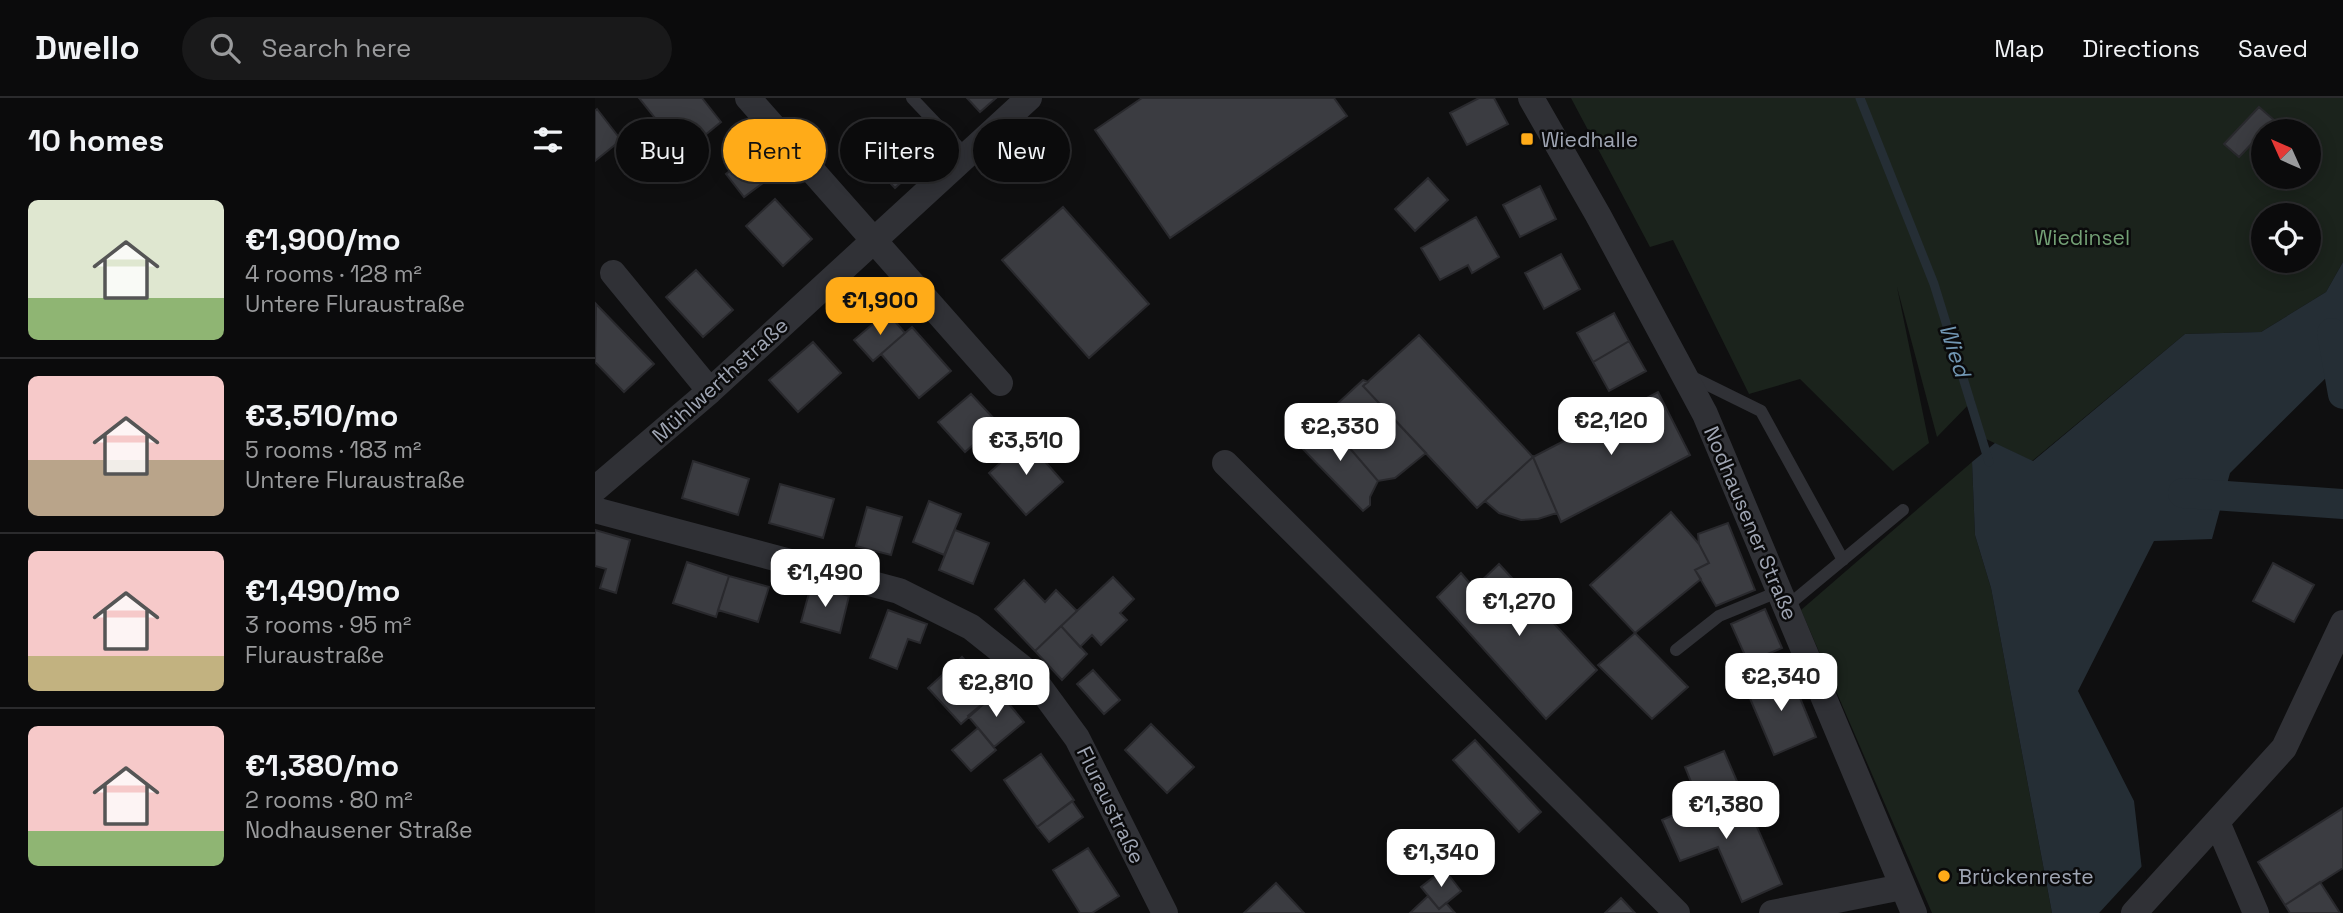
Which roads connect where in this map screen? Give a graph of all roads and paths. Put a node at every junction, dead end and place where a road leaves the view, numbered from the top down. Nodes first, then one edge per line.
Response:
1 (748, 98) edge
2 (912, 98) edge
3 (1029, 98) edge
4 (1531, 98) edge
5 (966, 155) junction
6 (875, 238) junction
7 (614, 273) dead end
8 (1682, 372) junction
9 (1000, 383) dead end
10 (709, 391) junction
11 (1225, 463) dead end
12 (595, 489) edge
13 (595, 510) edge
14 (1903, 510) dead end
15 (1843, 560) junction
16 (1783, 599) junction
17 (2343, 623) edge
18 (1676, 650) dead end
19 (2217, 822) junction
20 (1902, 887) junction
21 (1165, 913) edge
22 (1678, 913) edge
23 (1772, 913) edge
24 (1914, 913) edge
25 (2134, 913) edge
26 (2256, 913) edge

1 - 6 street
2 - 5 lane
3 - 5 street, Mühlwerthstraße
4 - 8 street, Nodhausener Straße
5 - 6 street, Mühlwerthstraße
6 - 9 street
6 - 10 street, Mühlwerthstraße
7 - 10 street
8 - 15 lane
8 - 16 street, Nodhausener Straße
10 - 12 street, Mühlwerthstraße
11 - 22 street
13 - 21 street, Fluraustraße
14 - 15 lane
15 - 16 lane
16 - 18 lane
16 - 20 street, Nodhausener Straße
17 - 19 street
19 - 25 street
19 - 26 street
20 - 23 street
20 - 24 street, Nodhausener Straße

